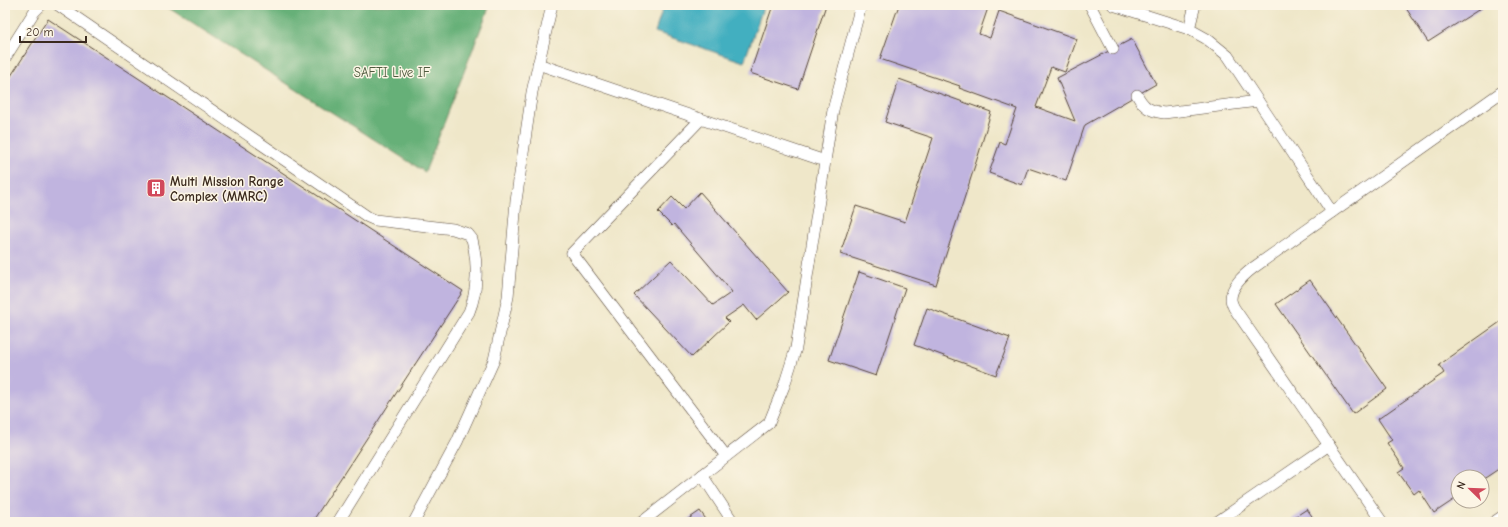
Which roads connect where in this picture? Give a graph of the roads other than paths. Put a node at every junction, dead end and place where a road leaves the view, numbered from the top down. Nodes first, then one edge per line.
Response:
1 (41, 5) edge
2 (58, 5) edge
3 (552, 5) edge
4 (861, 5) edge
5 (1090, 5) edge
6 (1113, 5) edge
7 (1195, 5) edge
8 (1188, 29) junction
9 (1113, 49) dead end
10 (5, 58) edge
11 (538, 64) junction
12 (1503, 91) edge
13 (1137, 95) dead end
14 (1258, 101) junction
15 (701, 119) junction
16 (825, 161) junction
17 (1332, 212) junction
18 (1329, 445) junction
19 (726, 456) junction
20 (702, 475) junction
21 (1503, 516) edge
22 (338, 522) edge
23 (414, 522) edge
24 (642, 522) edge
25 (733, 522) edge
26 (1217, 522) edge
27 (1382, 522) edge
28 (1494, 522) edge

1 - 10 lane
2 - 22 lane
3 - 11 lane
4 - 16 lane
5 - 9 lane
6 - 8 lane
7 - 8 lane
8 - 14 lane
11 - 15 lane
11 - 23 lane
12 - 17 lane
13 - 14 lane
14 - 17 lane
15 - 16 lane
15 - 19 lane
16 - 19 lane
17 - 18 lane
18 - 26 lane
18 - 27 lane
19 - 20 lane
20 - 24 lane
20 - 25 lane
21 - 28 lane

